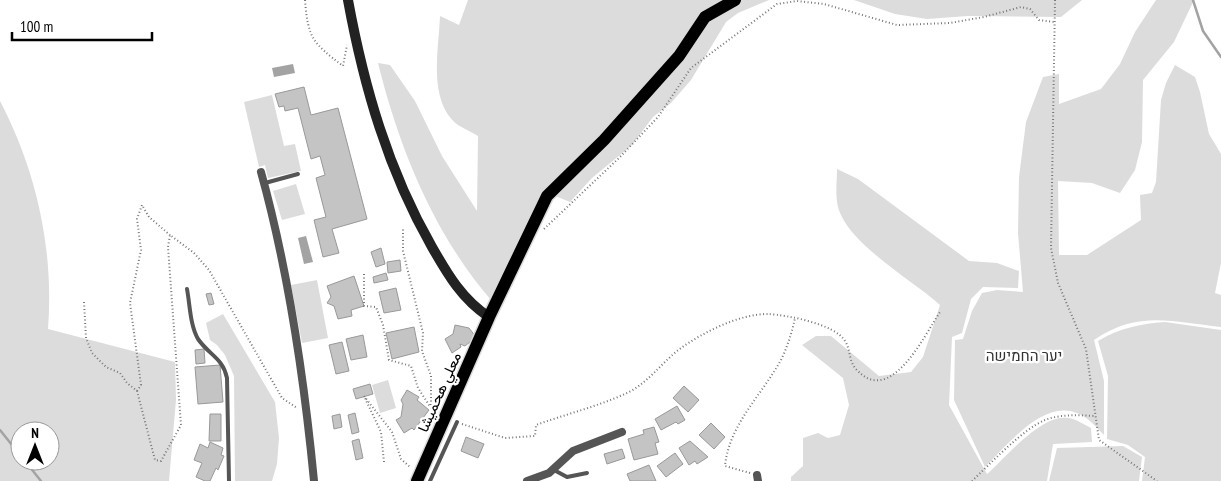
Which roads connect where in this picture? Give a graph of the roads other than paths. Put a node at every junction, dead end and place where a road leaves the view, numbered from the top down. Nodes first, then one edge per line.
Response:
1 (348, 0) edge
2 (735, 0) edge
3 (261, 172) dead end
4 (298, 174) dead end
5 (264, 183) junction
6 (187, 289) dead end
7 (489, 317) junction
8 (457, 422) road end
9 (622, 432) dead end
10 (554, 470) junction
11 (588, 472) dead end
12 (422, 479) edge
13 (229, 481) edge
14 (314, 481) edge
15 (527, 481) edge

1 - 7 main road
2 - 7 main road, معلي هحميشا
3 - 5 street
4 - 5 lane
5 - 14 street
6 - 13 lane
7 - 12 main road, معلي هحميشا
8 - 12 lane
9 - 10 street
10 - 11 lane
10 - 15 street

